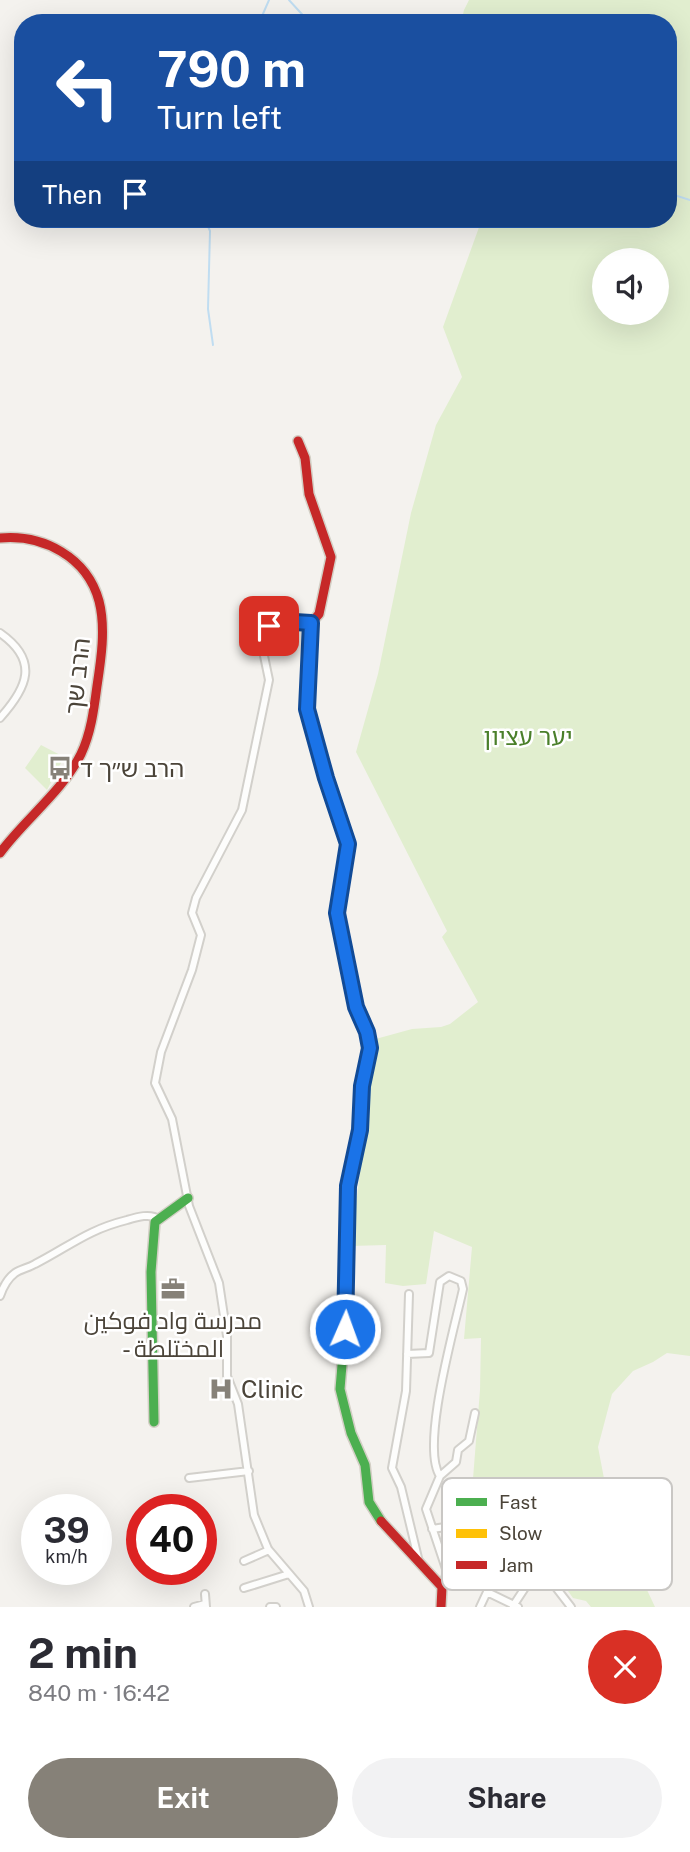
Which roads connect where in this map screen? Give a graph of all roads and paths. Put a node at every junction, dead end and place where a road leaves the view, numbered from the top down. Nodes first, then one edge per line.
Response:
1 (298, 441) dead end
2 (0, 538) edge
3 (311, 623) junction
4 (0, 633) edge
5 (0, 719) edge
6 (0, 853) edge
7 (188, 1198) junction
8 (159, 1219) junction
9 (409, 1294) dead end
10 (0, 1296) edge
11 (407, 1354) junction
12 (475, 1413) dead end
13 (154, 1422) dead end
14 (249, 1471) junction
15 (440, 1476) junction
16 (189, 1478) dead end
17 (442, 1528) edge
18 (432, 1529) junction
19 (269, 1550) junction
20 (442, 1557) edge
21 (244, 1561) dead end
22 (420, 1564) junction
23 (289, 1574) junction
24 (442, 1587) joint
25 (244, 1588) dead end
26 (525, 1590) edge
27 (558, 1590) edge
28 (486, 1592) joint
29 (205, 1594) dead end
30 (205, 1605) edge
31 (516, 1606) edge
32 (194, 1607) edge
33 (270, 1607) edge
34 (276, 1607) edge
35 (309, 1607) edge
36 (441, 1607) edge
37 (480, 1607) edge
38 (571, 1607) edge

1 - 3 street
2 - 6 street, הרב שך
3 - 7 street
3 - 22 street
4 - 5 street
7 - 8 street
7 - 14 street
8 - 10 street
8 - 13 street
9 - 11 street
11 - 15 street
11 - 22 street
12 - 15 street
14 - 16 street
14 - 19 street
15 - 18 street
17 - 18 street
18 - 20 street
19 - 21 street
19 - 23 street
22 - 24 street
23 - 25 street
23 - 35 street
24 - 36 street
26 - 31 street
27 - 38 street
28 - 31 street
28 - 37 street
29 - 30 street
30 - 32 street
33 - 34 street

